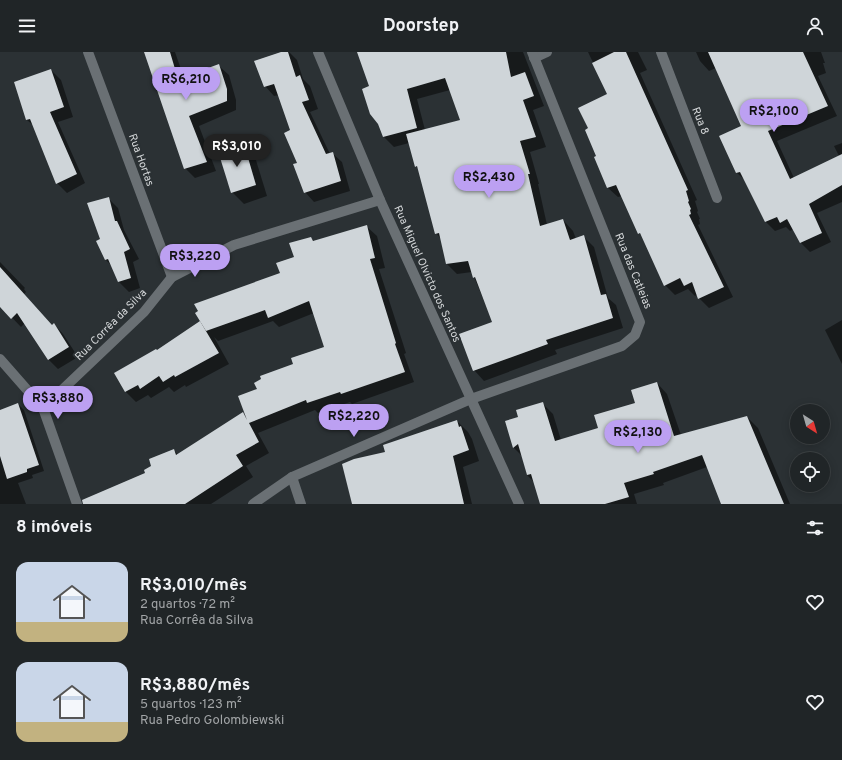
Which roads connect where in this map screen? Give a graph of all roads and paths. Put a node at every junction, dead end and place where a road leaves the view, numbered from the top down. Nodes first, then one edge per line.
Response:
1 (88, 52) edge
2 (318, 52) edge
3 (547, 52) edge
4 (661, 52) edge
5 (533, 55) edge
6 (717, 198) dead end
7 (380, 200) junction
8 (172, 277) junction
9 (0, 359) edge
10 (471, 399) junction
11 (43, 408) junction
12 (292, 477) junction
13 (77, 504) edge
14 (252, 504) edge
15 (301, 504) edge
16 (519, 504) edge

1 - 8 street, Rua Hortas
2 - 7 street, Rua Miguel Olvicto dos Santos
3 - 5 street
4 - 6 street, Rua 8
5 - 10 street, Rua das Catleias
7 - 8 street, Rua Corrêa da Silva
7 - 10 street, Rua Miguel Olvicto dos Santos
8 - 11 street, Rua Corrêa da Silva
9 - 11 street
10 - 12 street, Rua das Catleias
10 - 16 street, Rua Miguel Olvicto dos Santos
11 - 13 street
12 - 14 street, Rua das Catleias
12 - 15 street

